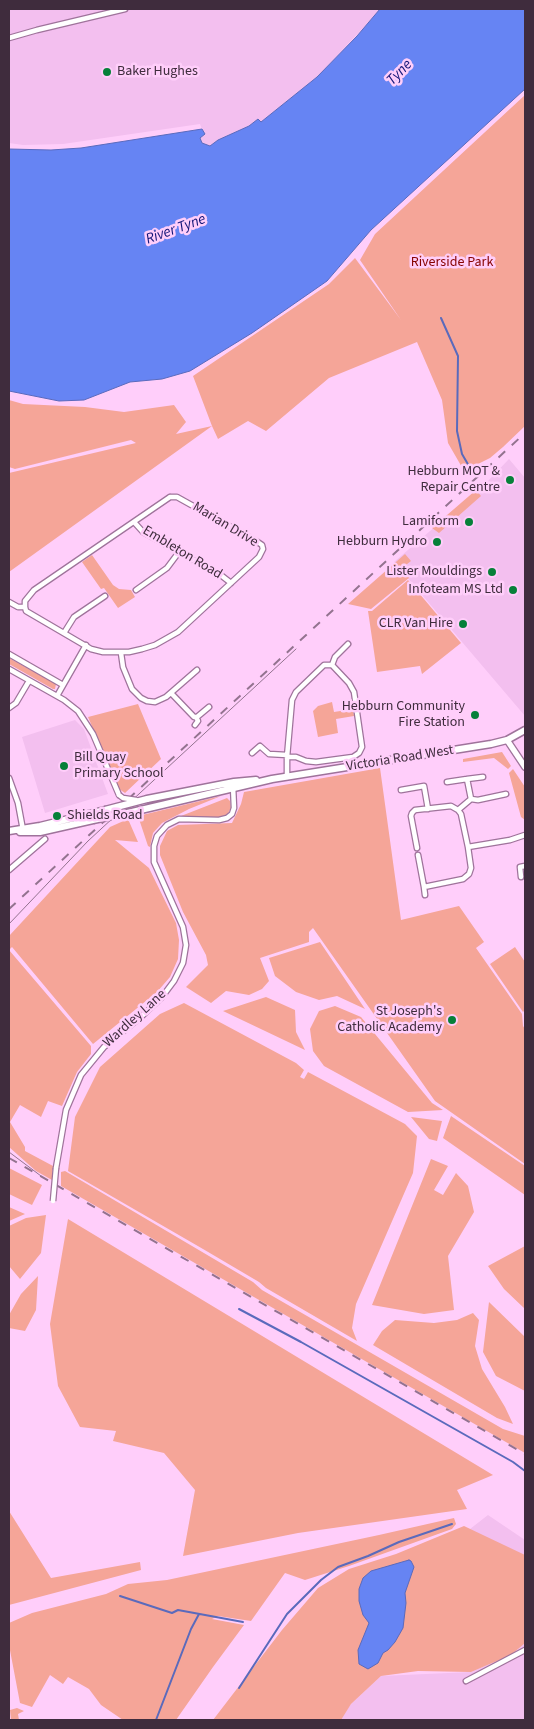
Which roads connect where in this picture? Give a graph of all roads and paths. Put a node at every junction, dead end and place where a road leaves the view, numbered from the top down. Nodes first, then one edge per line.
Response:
1 (125, 9) edge
2 (9, 38) edge
3 (134, 522) junction
4 (179, 552) junction
5 (230, 583) junction
6 (136, 590) dead end
7 (105, 596) dead end
8 (9, 602) edge
9 (25, 608) junction
10 (64, 633) junction
11 (348, 644) dead end
12 (86, 646) junction
13 (121, 653) junction
14 (9, 654) edge
15 (332, 665) junction
16 (9, 669) edge
17 (197, 670) dead end
18 (29, 680) junction
19 (64, 685) junction
20 (171, 693) junction
21 (57, 696) junction
22 (209, 707) dead end
23 (9, 708) edge
24 (196, 717) junction
25 (195, 725) dead end
26 (525, 730) edge
27 (507, 740) junction
28 (252, 753) dead end
29 (287, 756) junction
30 (525, 767) edge
31 (287, 777) junction
32 (483, 777) dead end
33 (9, 778) edge
34 (467, 780) junction
35 (447, 782) dead end
36 (234, 785) junction
37 (401, 790) dead end
38 (506, 794) dead end
39 (471, 799) junction
40 (145, 800) junction
41 (428, 809) junction
42 (458, 810) junction
43 (40, 829) junction
44 (23, 830) junction
45 (9, 832) edge
46 (525, 835) edge
47 (45, 839) dead end
48 (468, 847) junction
49 (417, 848) dead end
50 (418, 855) dead end
51 (518, 861) dead end
52 (522, 866) edge
53 (9, 870) edge
54 (521, 876) dead end
55 (424, 888) junction
56 (426, 895) dead end
57 (53, 1201) dead end
58 (525, 1650) edge
59 (466, 1681) dead end

1 - 2 street
3 - 4 street, Embleton Road
3 - 5 street, Marian Drive
3 - 9 street, Marian Drive
4 - 5 street, Embleton Road
4 - 6 street
5 - 13 street, Marian Drive
7 - 10 street
8 - 9 street
9 - 10 street, Marian Drive
10 - 12 street, Marian Drive
11 - 15 street
12 - 13 street, Marian Drive
12 - 19 street
13 - 20 street
14 - 19 street
15 - 29 street
15 - 29 street
16 - 18 street
17 - 20 street
18 - 21 street
18 - 23 street
19 - 21 street
20 - 24 street
21 - 40 street, bridge
22 - 24 street
24 - 25 street
26 - 27 main road, Victoria Road West
27 - 30 main road
27 - 31 main road, Victoria Road West
28 - 29 street
29 - 31 street
31 - 36 main road, Victoria Road West
32 - 34 street
33 - 44 street
34 - 35 street
34 - 39 street
36 - 40 main road
36 - 43 main road, bridge
36 - 57 street, Wardley Lane, bridge
37 - 41 street
38 - 39 street
39 - 42 street
40 - 43 main road, bridge
41 - 42 street
41 - 49 street
42 - 48 street
43 - 44 main road
44 - 45 main road
46 - 48 street
47 - 53 street
48 - 55 street
50 - 55 street
51 - 52 street
52 - 54 street
55 - 56 street
58 - 59 street

